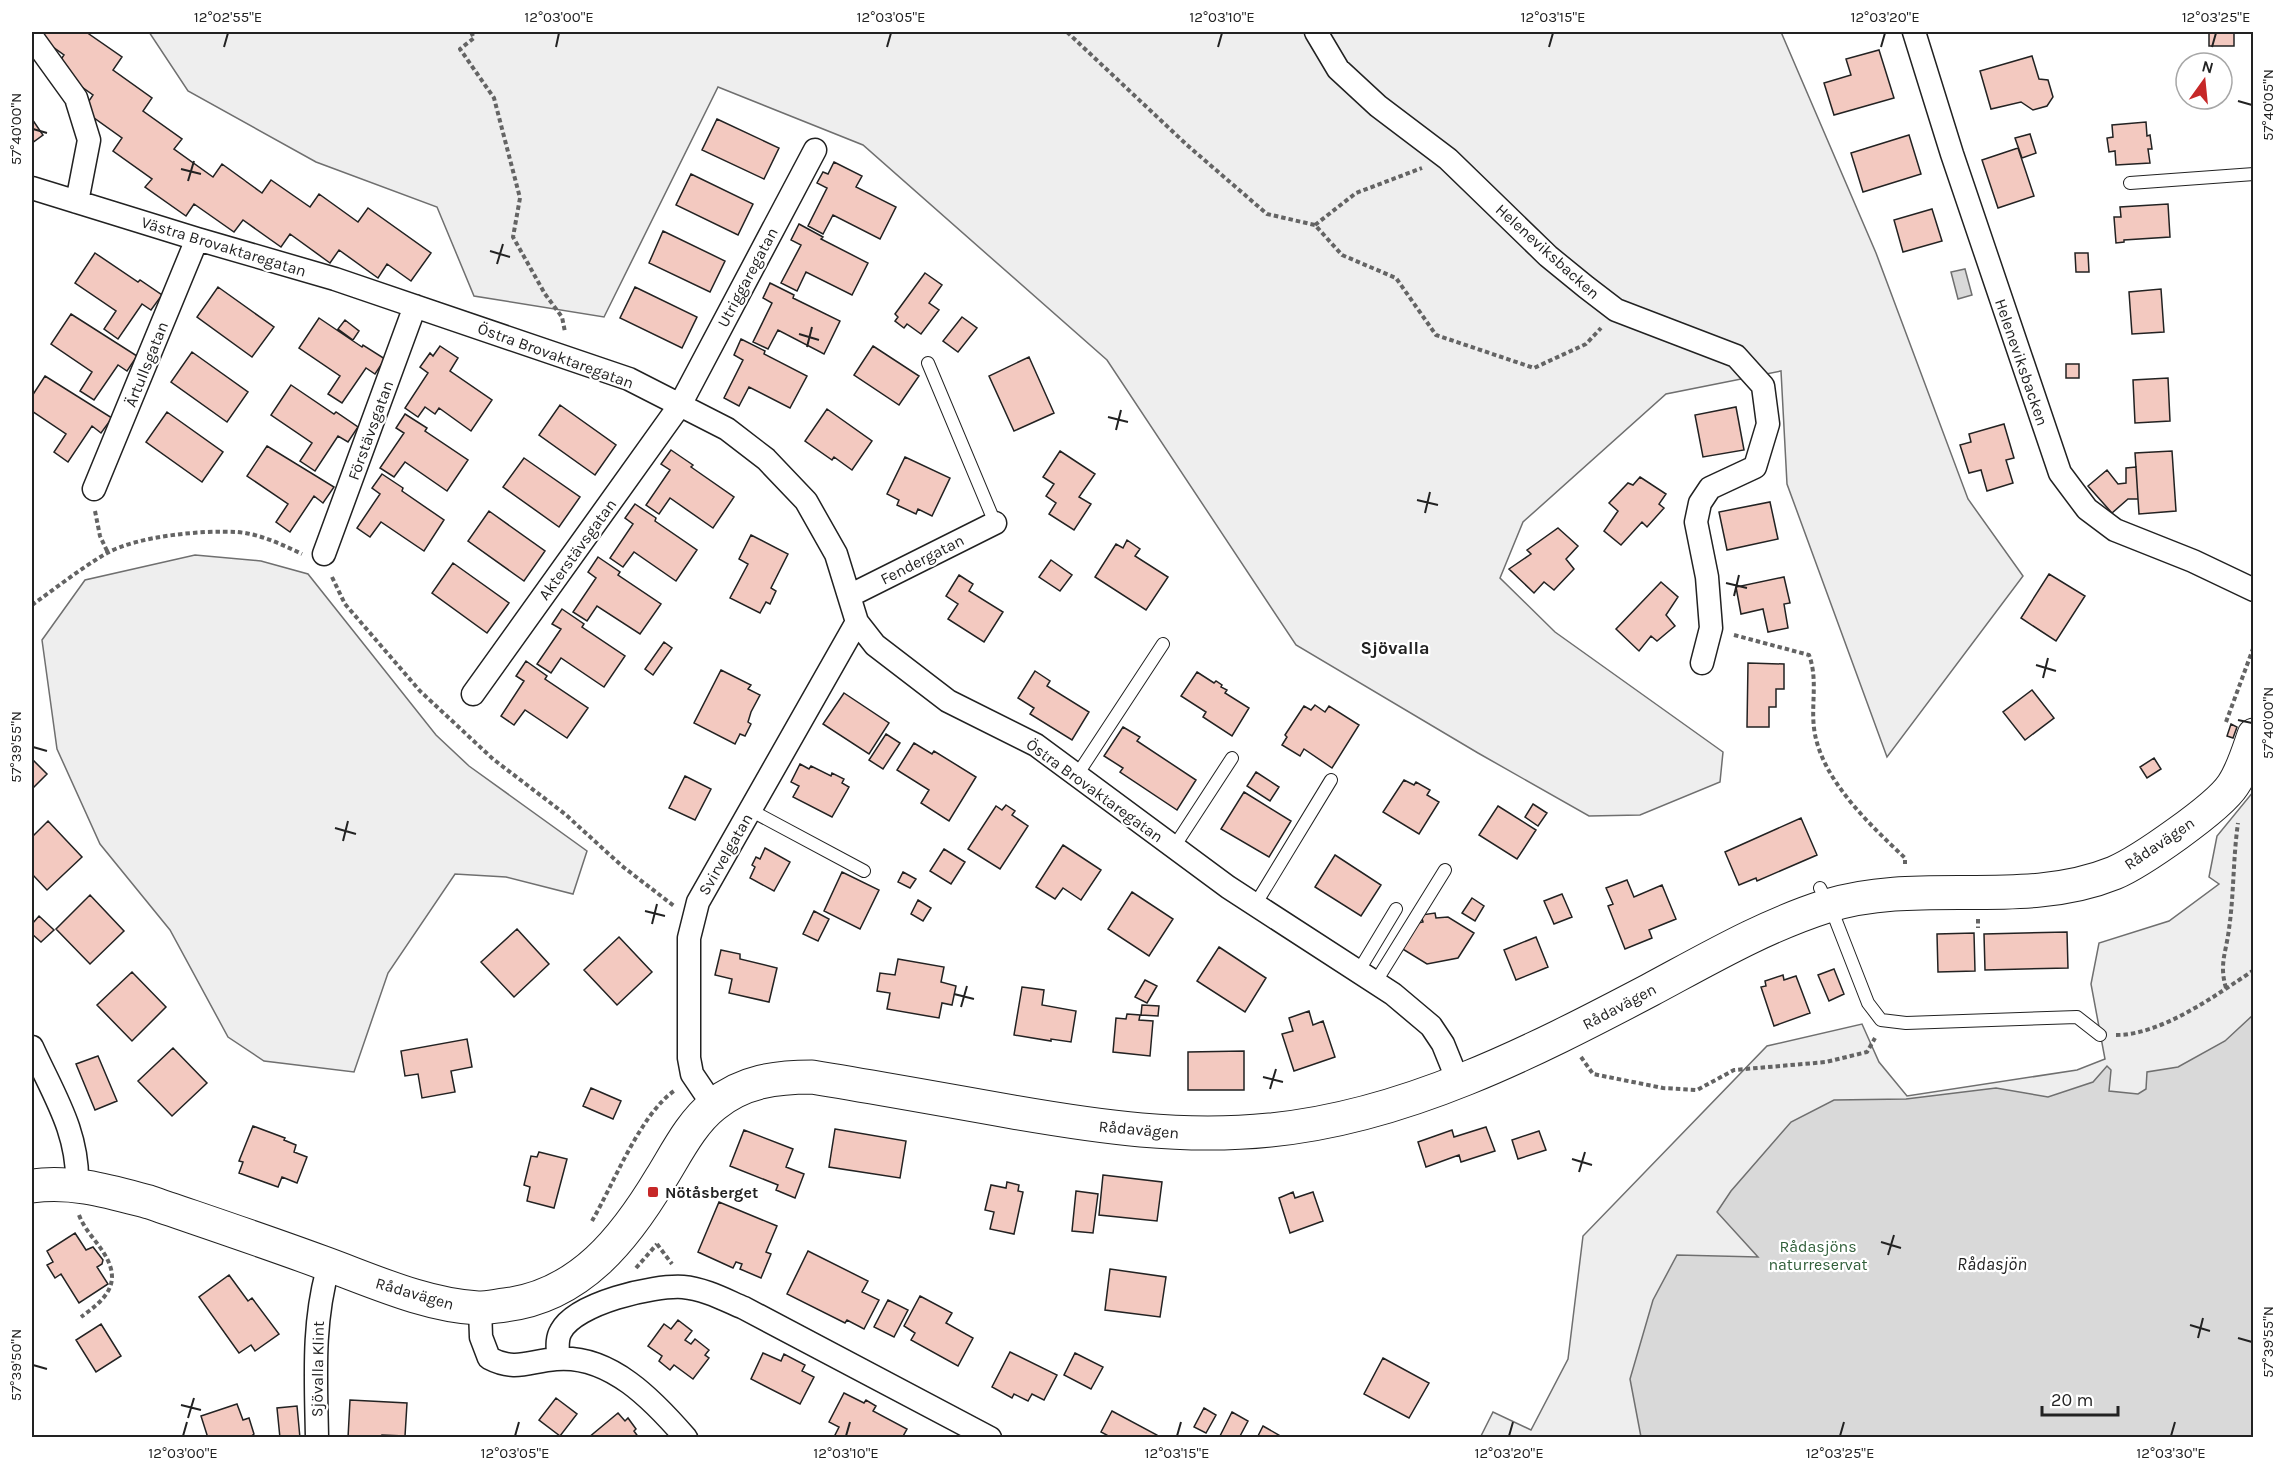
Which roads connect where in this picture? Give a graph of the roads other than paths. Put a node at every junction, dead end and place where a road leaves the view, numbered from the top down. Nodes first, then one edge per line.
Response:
1 (1316, 32) edge
2 (1914, 32) edge
3 (32, 37) edge
4 (815, 150) dead end
5 (2253, 174) edge
6 (2130, 183) dead end
7 (32, 188) edge
8 (77, 202) junction
9 (197, 240) junction
10 (415, 306) junction
11 (928, 363) dead end
12 (680, 405) junction
13 (94, 489) road end
14 (995, 523) joint
15 (324, 554) road end
16 (2253, 590) edge
17 (849, 596) junction
18 (857, 621) junction
19 (1163, 644) dead end
20 (1702, 663) dead end
21 (474, 694) dead end
22 (2238, 733) edge
23 (1232, 758) dead end
24 (1077, 775) junction
25 (1330, 780) dead end
26 (750, 810) junction
27 (1174, 847) junction
28 (1445, 870) dead end
29 (864, 871) dead end
30 (1825, 897) junction
31 (1255, 905) junction
32 (1396, 909) dead end
33 (1366, 977) junction
34 (2100, 1035) road end
35 (32, 1047) edge
36 (1458, 1081) junction
37 (704, 1093) junction
38 (32, 1186) edge
39 (78, 1199) junction
40 (330, 1265) junction
41 (480, 1308) junction
42 (558, 1358) junction
43 (317, 1437) edge
44 (686, 1437) edge
45 (990, 1437) edge

1 - 20 street, Heleneviksbacken
2 - 16 street, Heleneviksbacken
3 - 8 street
4 - 12 street, Utriggaregatan
5 - 6 lane
7 - 8 street, Västra Brovaktaregatan
8 - 9 street, Västra Brovaktaregatan
9 - 10 street, Västra Brovaktaregatan
9 - 13 street, Ärtullsgatan
10 - 12 street, Östra Brovaktaregatan
10 - 15 street, Förstävsgatan
11 - 14 lane
12 - 17 street, Östra Brovaktaregatan
12 - 21 street, Akterstävsgatan
14 - 17 street, Fendergatan
17 - 18 street, Östra Brovaktaregatan
18 - 24 street, Östra Brovaktaregatan
18 - 26 street, Svirvelgatan
19 - 24 lane
22 - 30 street, Rådavägen
23 - 27 lane
24 - 27 street, Östra Brovaktaregatan
25 - 31 lane
26 - 29 lane
26 - 37 street, Svirvelgatan
27 - 31 street, Östra Brovaktaregatan
28 - 33 lane
30 - 34 lane
30 - 36 street, Rådavägen
31 - 33 street, Östra Brovaktaregatan
32 - 33 lane
33 - 36 street, Östra Brovaktaregatan
35 - 39 street
36 - 37 street, Rådavägen
37 - 41 street, Rådavägen
38 - 39 street, Rådavägen
39 - 40 street, Rådavägen
40 - 41 street, Rådavägen
40 - 43 street, Sjövalla Klint
41 - 42 street
42 - 44 street
42 - 45 street

